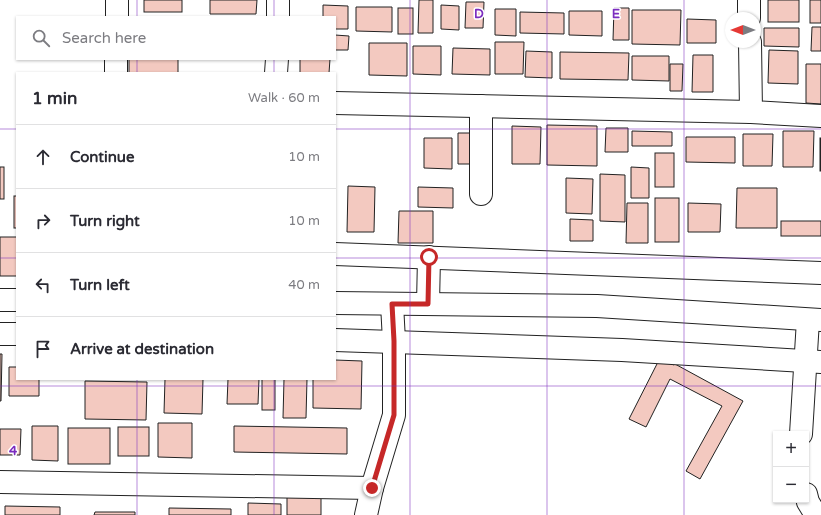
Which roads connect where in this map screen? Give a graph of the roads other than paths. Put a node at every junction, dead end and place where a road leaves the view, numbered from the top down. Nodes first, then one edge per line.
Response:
1 (117, 0) edge
2 (278, 0) edge
3 (749, 0) edge
4 (749, 12) edge
5 (117, 16) edge
6 (278, 16) edge
7 (750, 48) edge
8 (116, 60) edge
9 (277, 60) edge
10 (116, 72) edge
11 (276, 72) edge
12 (336, 103) edge
13 (481, 106) junction
14 (751, 112) junction
15 (821, 116) edge
16 (481, 194) dead end
17 (336, 254) edge
18 (429, 257) junction
19 (821, 273) edge
20 (0, 300) edge
21 (16, 300) edge
22 (336, 304) edge
23 (392, 304) junction
24 (428, 304) junction
25 (815, 320) edge
26 (0, 334) edge
27 (16, 334) edge
28 (336, 340) edge
29 (394, 341) junction
30 (813, 361) edge
31 (801, 431) edge
32 (0, 482) edge
33 (372, 488) junction
34 (366, 515) edge

1 - 5 street
2 - 6 street
3 - 4 street
7 - 14 street
8 - 10 street
9 - 11 street
12 - 13 street
13 - 14 street
13 - 16 street
14 - 15 street
17 - 18 street
18 - 19 street
18 - 24 street
20 - 21 street
22 - 23 street
23 - 24 street
23 - 29 street
24 - 25 street
25 - 30 street
26 - 27 street
28 - 29 street
29 - 30 street
29 - 33 street
30 - 31 street
32 - 33 street
33 - 34 street

